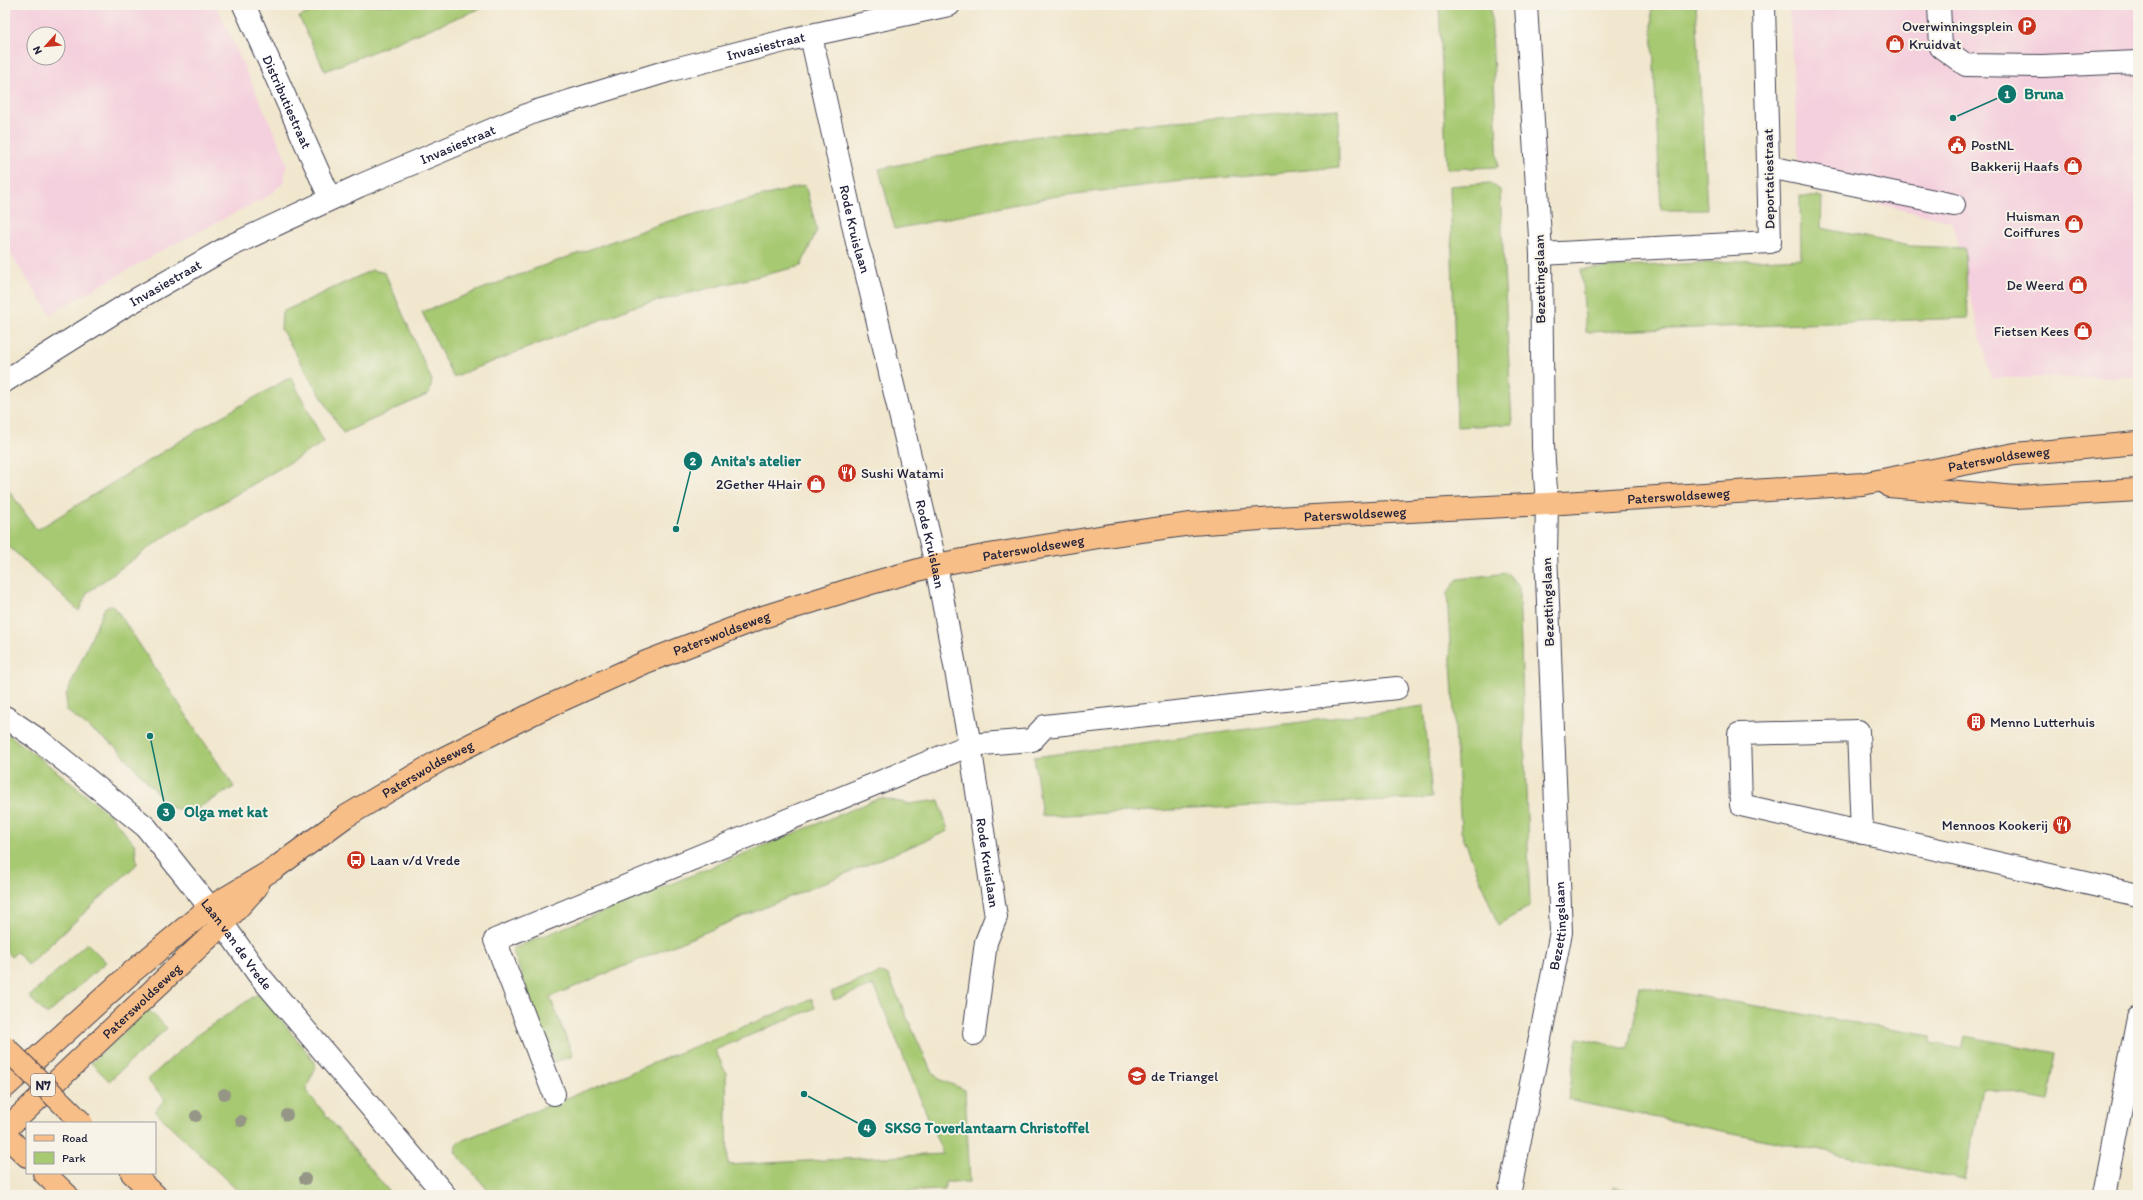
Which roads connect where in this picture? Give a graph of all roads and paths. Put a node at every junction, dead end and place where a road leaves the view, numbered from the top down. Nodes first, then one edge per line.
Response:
1 (244, 5) edge
2 (949, 5) edge
3 (1526, 5) edge
4 (1764, 5) edge
5 (1939, 5) edge
6 (811, 36) junction
7 (2138, 62) edge
8 (1769, 167) junction
9 (330, 198) junction
10 (1954, 205) dead end
11 (1541, 254) junction
12 (5, 382) edge
13 (2138, 443) edge
14 (1862, 484) junction
15 (2138, 490) edge
16 (1547, 504) junction
17 (936, 565) junction
18 (1397, 688) dead end
19 (5, 717) edge
20 (970, 745) junction
21 (1862, 833) junction
22 (2138, 895) edge
23 (216, 916) junction
24 (2138, 1018) edge
25 (974, 1034) dead end
26 (5, 1047) edge
27 (5, 1087) edge
28 (554, 1094) dead end
29 (81, 1122) edge
30 (5, 1130) edge
31 (5, 1135) edge
32 (26, 1155) edge
33 (45, 1174) edge
34 (133, 1174) edge
35 (153, 1193) edge
36 (67, 1195) edge
37 (445, 1195) edge
38 (1509, 1195) edge
39 (2104, 1195) edge

1 - 9 street, Distributiestraat
2 - 6 street, Invasiestraat
3 - 11 street, Bezettingslaan
4 - 8 street, Deportatiestraat
5 - 7 street
6 - 9 street, Invasiestraat
6 - 17 street, Rode Kruislaan
8 - 10 street
8 - 11 street, Deportatiestraat
9 - 12 street, Invasiestraat
11 - 16 street, Bezettingslaan
13 - 14 main road, Paterswoldseweg
14 - 15 main road, Paterswoldseweg
14 - 16 main road, Paterswoldseweg
16 - 17 main road, Paterswoldseweg
16 - 38 street, Bezettingslaan
17 - 20 street, Rode Kruislaan
17 - 23 main road, Paterswoldseweg
18 - 20 street
19 - 23 street, Laan van de Vrede
20 - 25 street, Rode Kruislaan
20 - 28 street
21 - 21 street
21 - 22 street
23 - 27 main road, Paterswoldseweg
23 - 30 main road, Paterswoldseweg
23 - 37 street, Laan van de Vrede
24 - 39 street
26 - 29 main road, N7, bridge
31 - 32 main road
33 - 36 main road
34 - 35 main road

